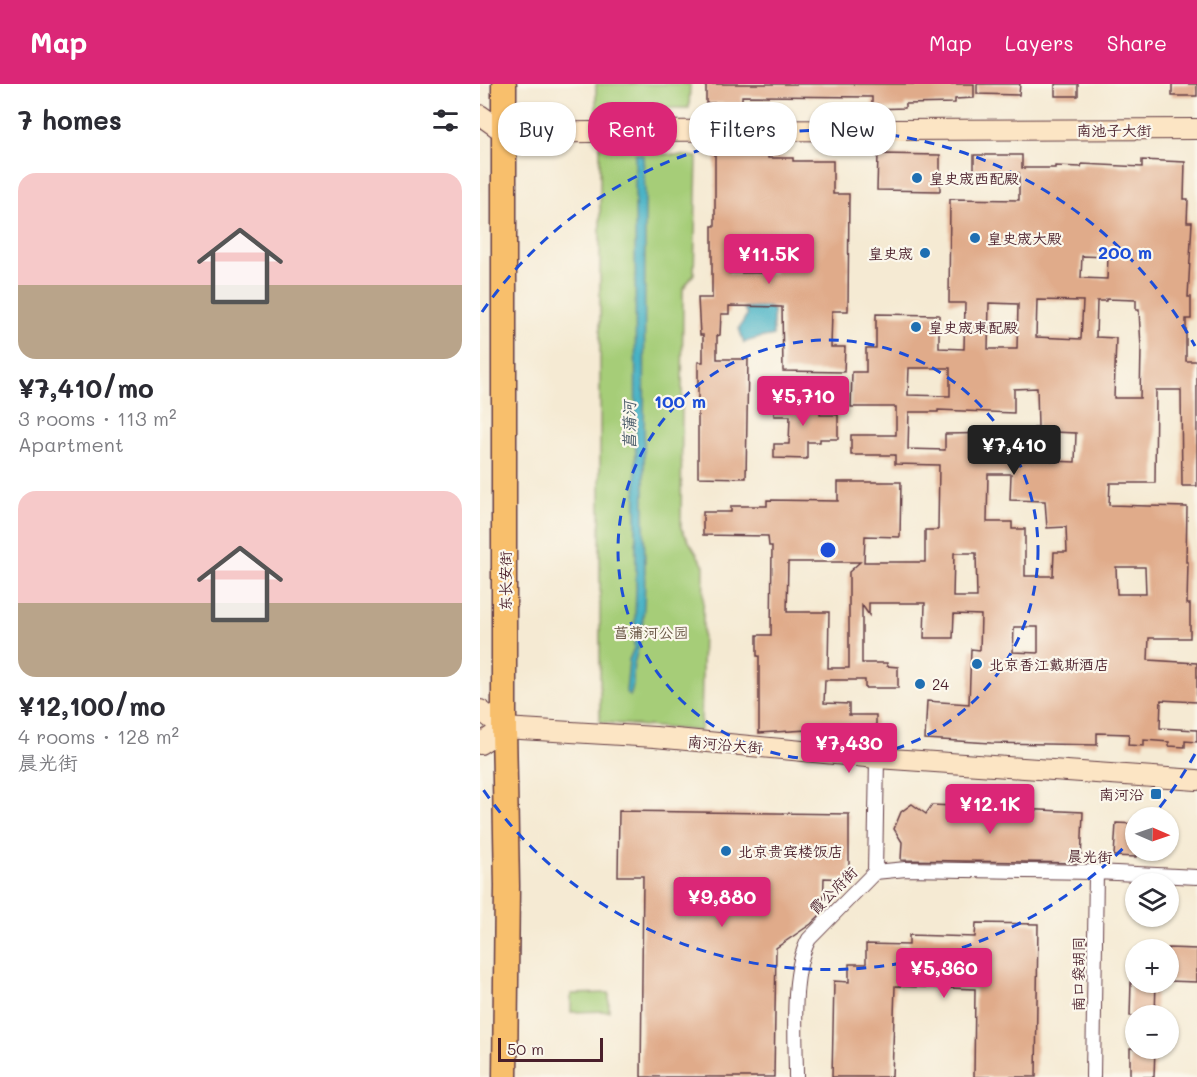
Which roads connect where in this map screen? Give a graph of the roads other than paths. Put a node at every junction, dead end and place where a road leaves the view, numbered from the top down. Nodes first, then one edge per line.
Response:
1 (504, 84) edge
2 (504, 102) edge
3 (480, 115) edge
4 (498, 128) edge
5 (1197, 129) edge
6 (576, 132) edge
7 (505, 156) edge
8 (480, 710) edge
9 (504, 728) junction
10 (480, 744) edge
11 (877, 758) junction
12 (1197, 780) edge
13 (875, 872) junction
14 (1096, 872) junction
15 (1197, 877) edge
16 (505, 1077) edge
17 (796, 1077) edge
18 (1094, 1077) edge

1 - 2 highway, 东长安街
3 - 4 street
5 - 6 street, 南池子大街
7 - 9 highway, 东长安街
8 - 9 street
9 - 10 street
9 - 11 street, 南河沿大街
9 - 16 highway, 东长安街
11 - 12 street, 南河沿大街
11 - 13 street, 霞公府街
13 - 14 street, 晨光街
13 - 17 street, 霞公府街
14 - 15 street, 晨光街
14 - 18 street, 南口袋胡同

